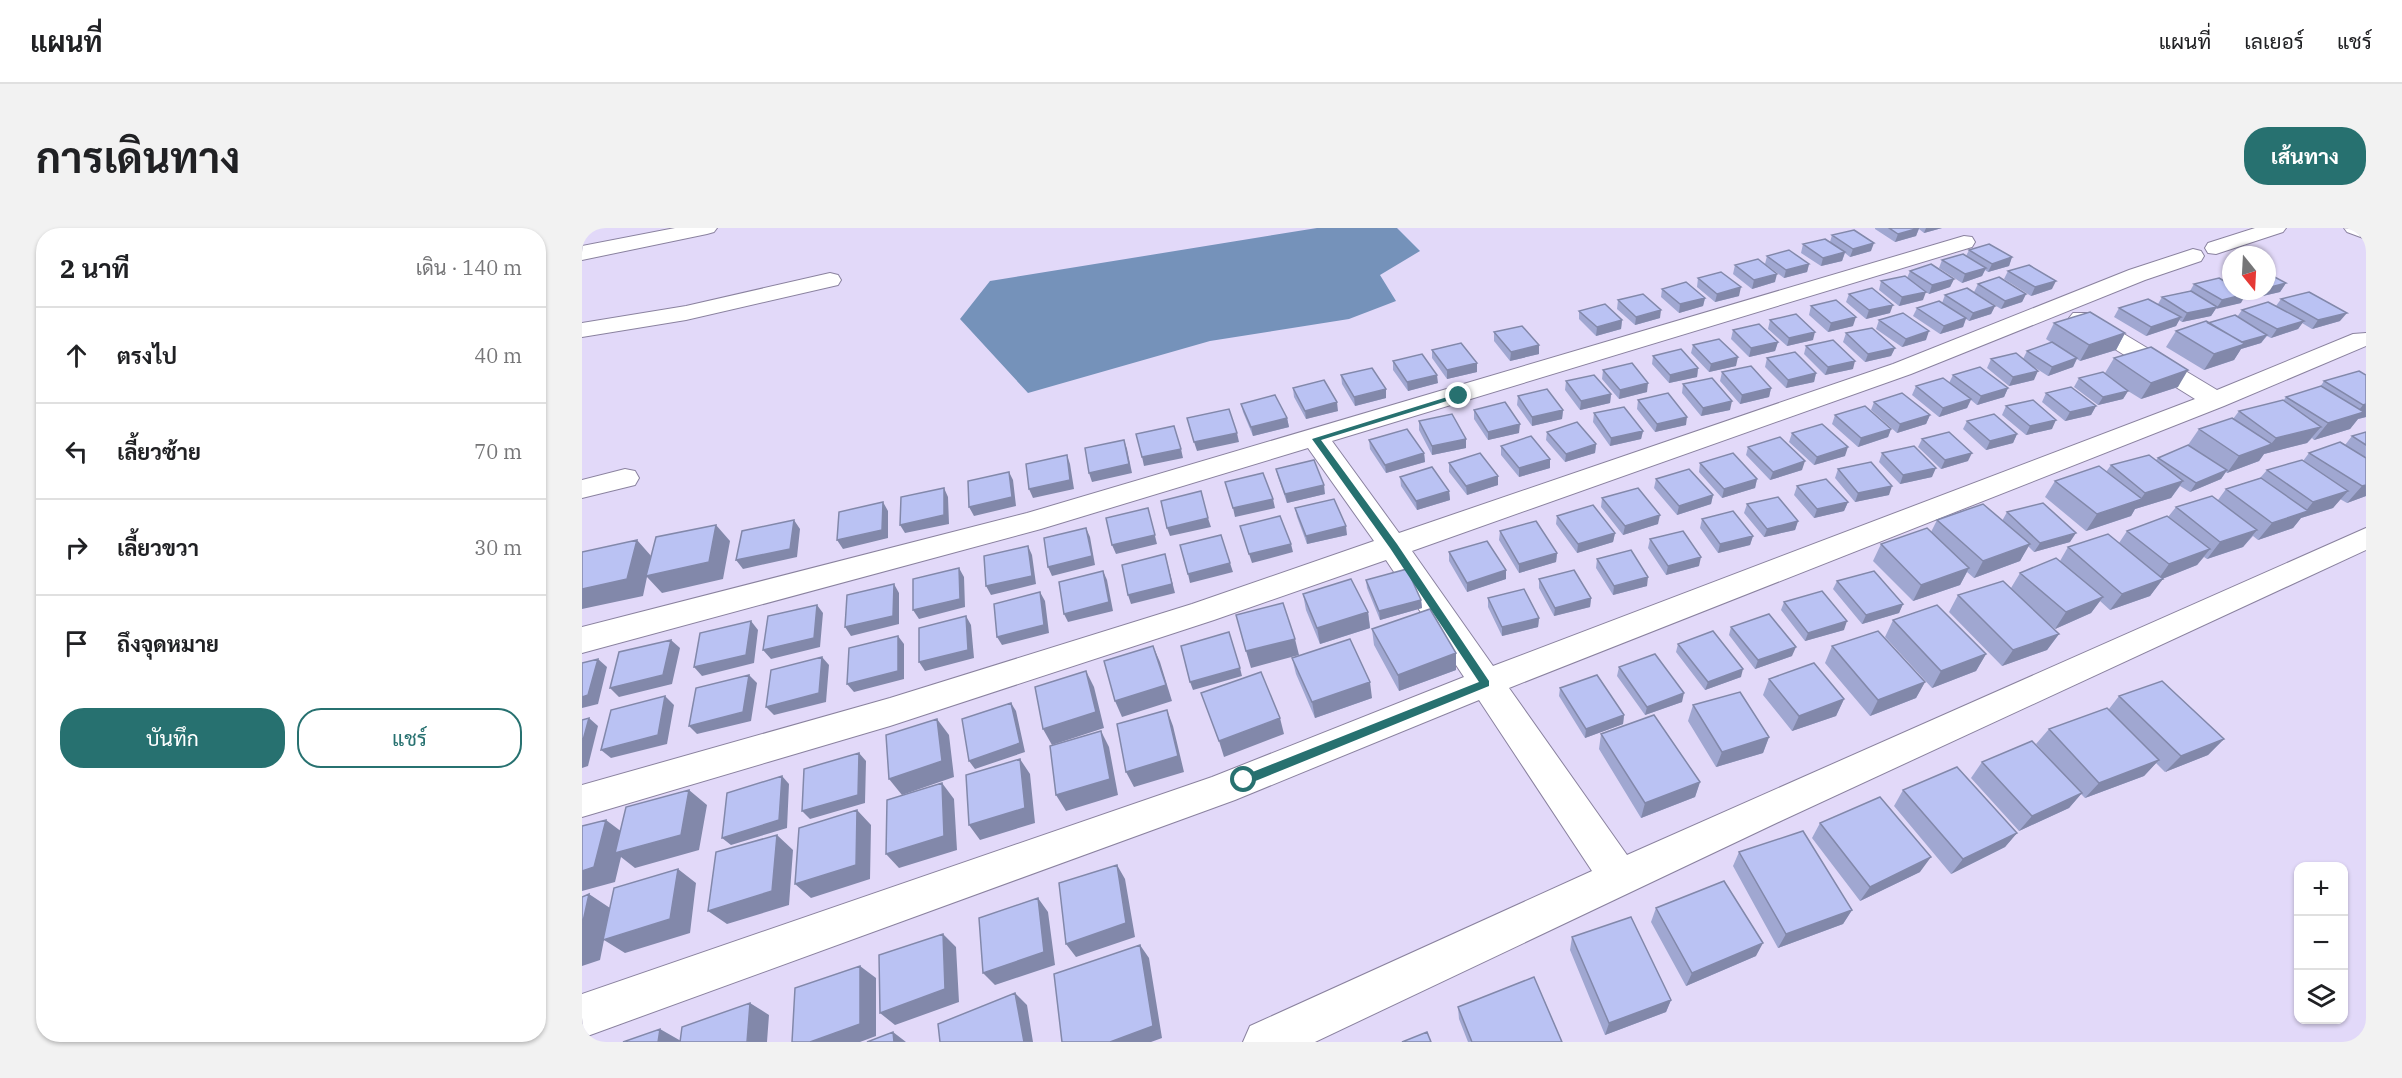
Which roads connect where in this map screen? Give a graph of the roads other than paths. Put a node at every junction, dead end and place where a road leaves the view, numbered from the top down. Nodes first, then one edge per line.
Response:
1 (707, 228) edge
2 (2276, 228) edge
3 (2354, 228) edge
4 (2366, 234) edge
5 (1964, 242) dead end
6 (582, 253) edge
7 (830, 280) dead end
8 (2063, 306) junction
9 (582, 330) edge
10 (2362, 339) dead end
11 (2215, 400) junction
12 (1316, 439) junction
13 (625, 478) dead end
14 (582, 489) edge
15 (2366, 538) edge
16 (1393, 546) junction
17 (582, 640) edge
18 (1485, 683) junction
19 (582, 801) edge
20 (1620, 879) junction
21 (582, 1016) edge
22 (1266, 1042) edge

1 - 6 street
2 - 8 street
3 - 4 street
5 - 12 street
7 - 9 street
8 - 11 street
8 - 16 street
10 - 11 street
11 - 18 street
12 - 16 street
12 - 17 street
13 - 14 street
15 - 20 street
16 - 18 street
16 - 19 street
18 - 20 street
18 - 21 street
20 - 22 street

